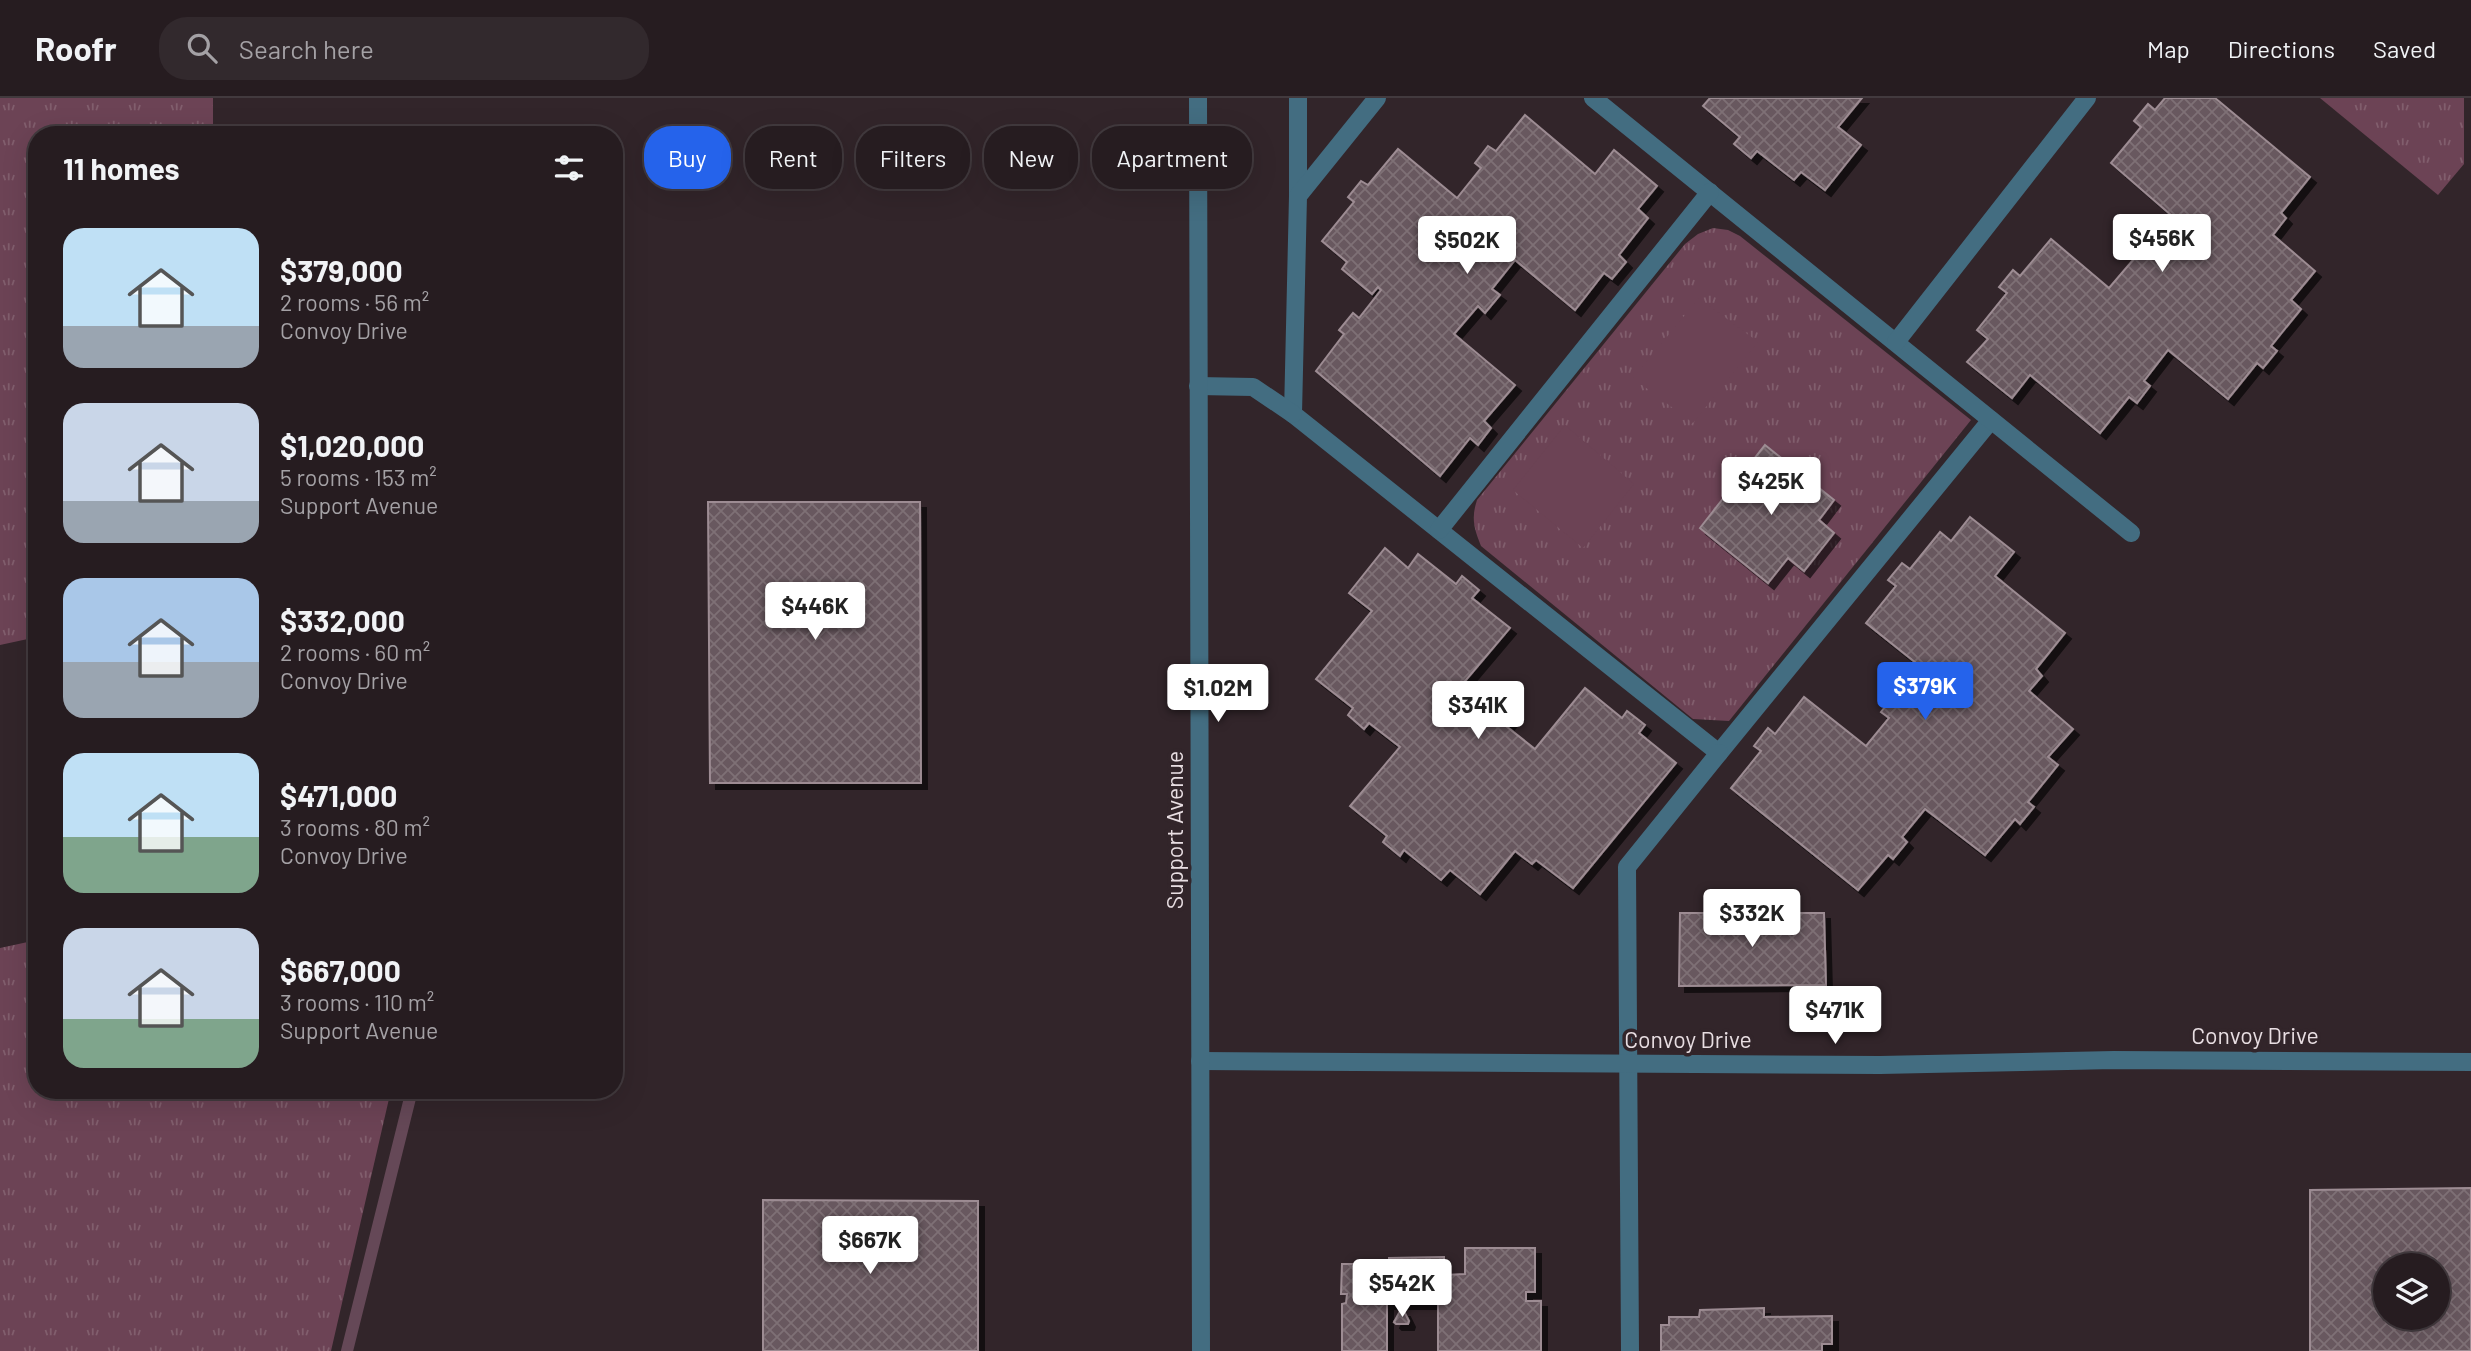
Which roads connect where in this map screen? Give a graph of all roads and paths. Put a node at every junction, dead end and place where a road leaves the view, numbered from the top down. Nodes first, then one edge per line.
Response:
1 (1198, 98) edge
2 (1297, 98) edge
3 (1377, 98) edge
4 (1593, 98) edge
5 (2087, 98) edge
6 (1710, 192) junction
7 (1298, 196) junction
8 (1896, 342) junction
9 (1198, 386) junction
10 (1293, 414) junction
11 (1991, 419) junction
12 (1439, 530) junction
13 (2131, 533) dead end
14 (1719, 753) junction
15 (1200, 1061) junction
16 (2471, 1062) edge
17 (1629, 1064) junction
18 (1200, 1351) edge
19 (1630, 1351) edge

1 - 9 street, Support Avenue
2 - 7 street
3 - 7 street
4 - 6 street
5 - 8 street
6 - 8 street
6 - 12 street
7 - 10 street
8 - 11 street
9 - 10 street
9 - 15 street, Support Avenue
10 - 12 street
11 - 13 street
11 - 14 street
12 - 14 street
14 - 17 street
15 - 17 street, Convoy Drive
15 - 18 street, Support Avenue
16 - 17 street, Convoy Drive
17 - 19 street

